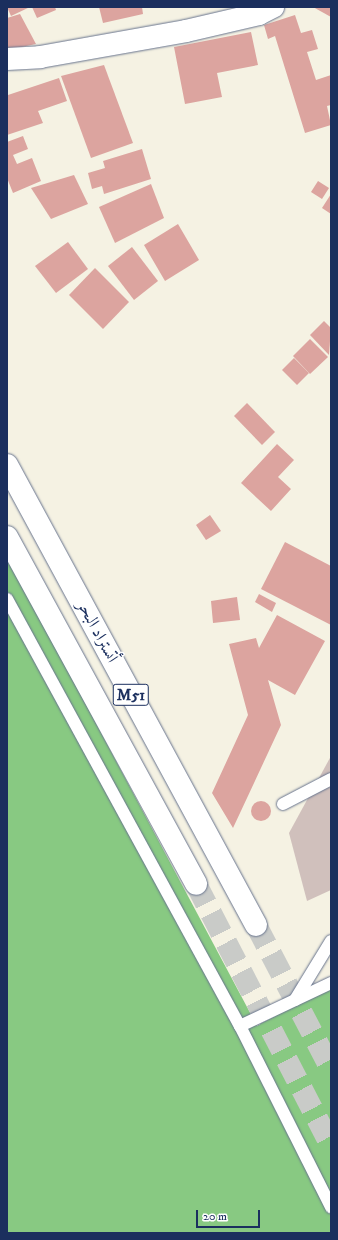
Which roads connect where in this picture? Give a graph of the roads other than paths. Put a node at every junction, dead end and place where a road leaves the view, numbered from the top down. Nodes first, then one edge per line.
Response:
1 (273, 7) edge
2 (7, 59) edge
3 (7, 465) edge
4 (7, 537) edge
5 (7, 600) edge
6 (331, 779) edge
7 (283, 804) dead end
8 (196, 884) tunnel mouth
9 (256, 925) tunnel mouth
10 (331, 941) edge
11 (331, 983) edge
12 (295, 1000) junction
13 (240, 1026) junction
14 (331, 1207) edge

1 - 2 main road
3 - 9 main road, أتستراد البحر / M51
4 - 8 main road, أتستراد البحر / M51
5 - 13 lane
6 - 7 lane
10 - 12 lane
11 - 12 lane
12 - 13 lane
13 - 14 lane

